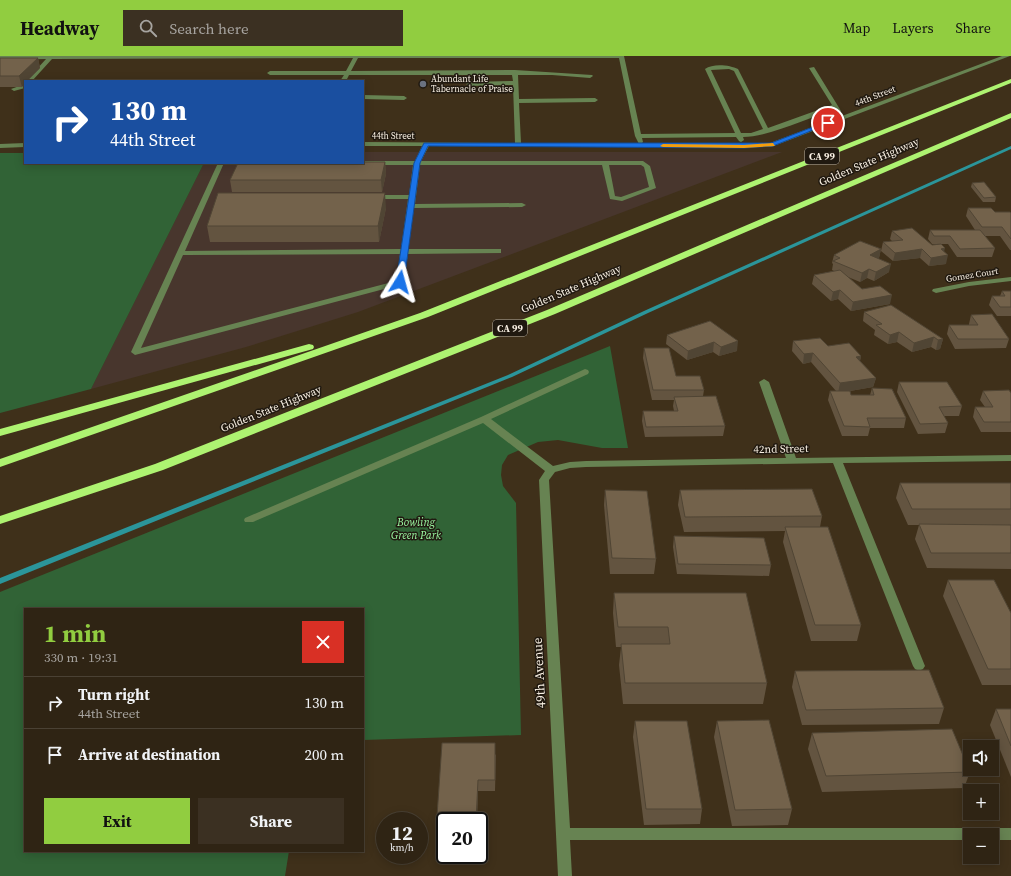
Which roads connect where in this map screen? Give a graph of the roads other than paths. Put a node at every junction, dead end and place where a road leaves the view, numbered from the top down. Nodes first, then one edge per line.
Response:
1 (599, 56) edge
2 (621, 56) edge
3 (1008, 56) edge
4 (105, 57) edge
5 (356, 57) edge
6 (0, 58) edge
7 (50, 58) junction
8 (453, 65) junction
9 (812, 68) dead end
10 (515, 72) junction
11 (270, 73) dead end
12 (346, 73) junction
13 (590, 76) dead end
14 (30, 80) edge
15 (343, 80) edge
16 (1011, 81) edge
17 (515, 83) junction
18 (469, 84) dead end
19 (24, 86) edge
20 (14, 89) edge
21 (364, 97) edge
22 (404, 98) dead end
23 (595, 100) dead end
24 (516, 101) junction
25 (835, 106) junction
26 (1011, 115) edge
27 (842, 118) junction
28 (767, 131) junction
29 (638, 136) junction
30 (738, 136) junction
31 (364, 144) edge
32 (24, 145) edge
33 (426, 145) junction
34 (518, 145) junction
35 (0, 146) edge
36 (640, 146) junction
37 (744, 146) junction
38 (364, 163) edge
39 (417, 163) junction
40 (605, 163) junction
41 (221, 164) edge
42 (364, 197) edge
43 (412, 197) junction
44 (522, 205) dead end
45 (411, 206) junction
46 (404, 251) junction
47 (498, 251) dead end
48 (180, 253) junction
49 (1011, 279) edge
50 (936, 291) dead end
51 (424, 315) junction
52 (585, 372) dead end
53 (764, 382) dead end
54 (484, 419) junction
55 (0, 433) edge
56 (1011, 458) edge
57 (792, 461) junction
58 (837, 461) junction
59 (0, 463) edge
60 (551, 470) junction
61 (0, 520) edge
62 (249, 520) dead end
63 (919, 666) dead end
64 (563, 834) junction
65 (1011, 834) edge
66 (565, 876) edge

1 - 2 street
1 - 8 street
2 - 29 street
3 - 27 street, 44th Street
4 - 5 street
4 - 7 street
5 - 8 street
5 - 12 street
6 - 7 street
7 - 14 street
8 - 10 street
8 - 12 street
9 - 25 street
10 - 13 street
10 - 17 street
11 - 12 street
12 - 15 street
16 - 51 highway, Golden State Highway / CA 99
17 - 18 street
17 - 24 street
19 - 20 street
21 - 22 street
23 - 24 street
24 - 34 street
25 - 27 street
25 - 28 street
26 - 61 highway, Golden State Highway / CA 99
27 - 37 street, 44th Street
28 - 30 street
28 - 30 street
29 - 30 street
29 - 36 street
30 - 37 street
31 - 33 street, 44th Street
32 - 35 street
33 - 34 street, 44th Street
33 - 39 street
34 - 36 street, 44th Street
36 - 37 street, 44th Street
38 - 39 street
39 - 40 street
39 - 43 street
40 - 40 street
41 - 48 street
42 - 43 street
43 - 45 street
44 - 45 street
45 - 46 street
46 - 47 street
46 - 48 street
46 - 48 street
49 - 50 street, Gomez Court
51 - 55 highway
51 - 59 highway, Golden State Highway / CA 99
52 - 54 street
53 - 57 street
54 - 60 street
54 - 62 street
56 - 58 street, 42nd Street
57 - 58 street, 42nd Street
57 - 60 street, 42nd Street
58 - 63 street
60 - 64 street, 49th Avenue
64 - 65 street
64 - 66 street, 49th Avenue

